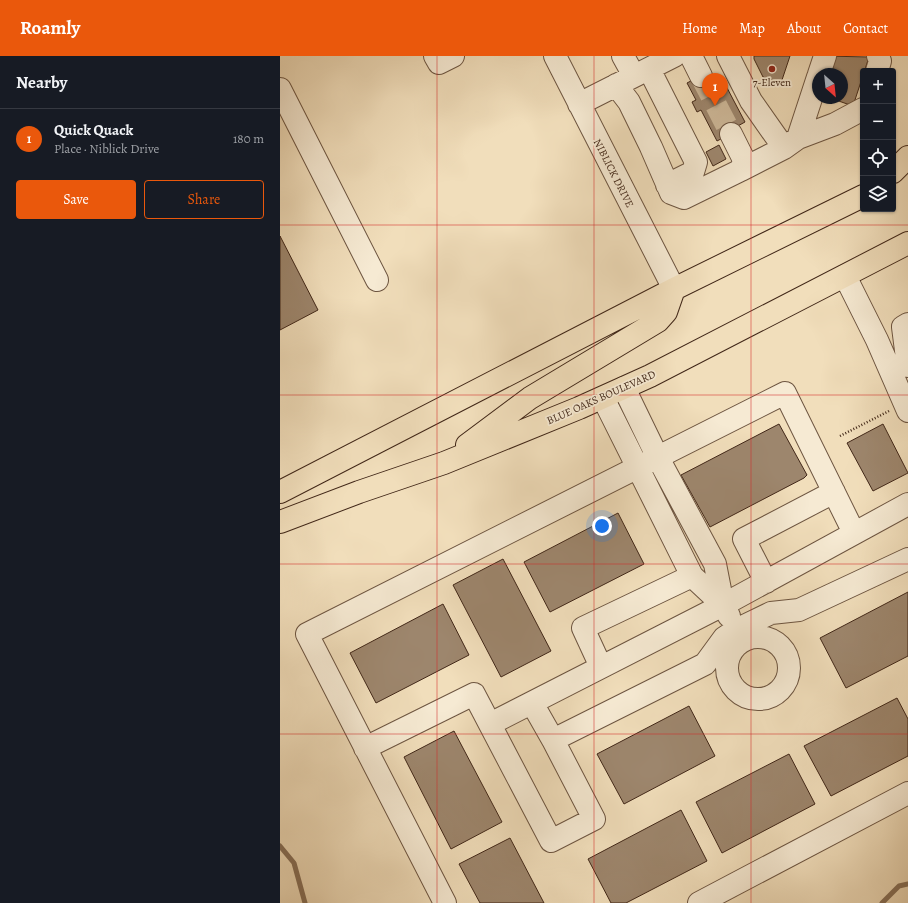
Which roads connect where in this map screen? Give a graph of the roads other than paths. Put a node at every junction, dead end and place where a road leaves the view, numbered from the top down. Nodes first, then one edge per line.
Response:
1 (435, 56) edge
2 (453, 56) edge
3 (554, 56) edge
4 (623, 56) edge
5 (674, 56) edge
6 (691, 56) edge
7 (728, 56) edge
8 (825, 56) edge
9 (878, 56) edge
10 (821, 68) edge
11 (878, 68) edge
12 (701, 76) tunnel mouth
13 (633, 77) junction
14 (280, 89) edge
15 (812, 92) edge
16 (579, 104) junction
17 (860, 111) edge
18 (730, 134) tunnel mouth
19 (791, 143) junction
20 (908, 157) edge
21 (896, 169) edge
22 (741, 170) junction
23 (908, 173) edge
24 (896, 179) edge
25 (667, 185) junction
26 (860, 197) edge
27 (908, 243) edge
28 (845, 276) junction
29 (377, 280) dead end
30 (674, 289) junction
31 (906, 326) edge
32 (877, 340) junction
33 (908, 366) edge
34 (624, 388) junction
35 (603, 398) junction
36 (906, 407) edge
37 (657, 456) junction
38 (444, 463) junction
39 (637, 466) junction
40 (280, 492) edge
41 (834, 492) junction
42 (908, 504) edge
43 (280, 522) edge
44 (854, 533) junction
45 (908, 559) edge
46 (692, 576) junction
47 (766, 582) junction
48 (724, 605) junction
49 (739, 635) junction
50 (601, 667) junction
51 (532, 703) junction
52 (490, 724) junction
53 (553, 740) junction
54 (365, 748) junction
55 (908, 793) edge
56 (444, 903) edge
57 (700, 903) edge

1 - 2 street
3 - 16 street, NIBLICK DRIVE
4 - 13 street
5 - 13 street
6 - 12 street
7 - 19 street
8 - 10 street
9 - 11 street
13 - 16 street
13 - 25 street
13 - 25 street
14 - 29 street
15 - 19 street
16 - 30 street, NIBLICK DRIVE
17 - 19 street
18 - 22 street
19 - 22 street
20 - 21 main road
22 - 25 street
23 - 24 main road
26 - 30 main road
27 - 28 main road, BLUE OAKS BOULEVARD
28 - 32 street
28 - 34 main road, BLUE OAKS BOULEVARD
30 - 38 main road
30 - 40 main road
31 - 32 street
31 - 33 street
32 - 36 street
34 - 35 main road, BLUE OAKS BOULEVARD
34 - 37 street
35 - 38 main road, BLUE OAKS BOULEVARD
35 - 39 street
37 - 39 street
37 - 41 street
37 - 48 street
38 - 43 main road, BLUE OAKS BOULEVARD
39 - 46 street
39 - 54 street
41 - 44 street
41 - 47 street
42 - 44 street
44 - 47 street
45 - 49 street
46 - 48 street
46 - 50 street
47 - 48 street
48 - 49 street
48 - 50 street
49 - 53 street
50 - 51 street
51 - 52 street
51 - 53 street
52 - 53 street
52 - 54 street
54 - 56 street
55 - 57 street

